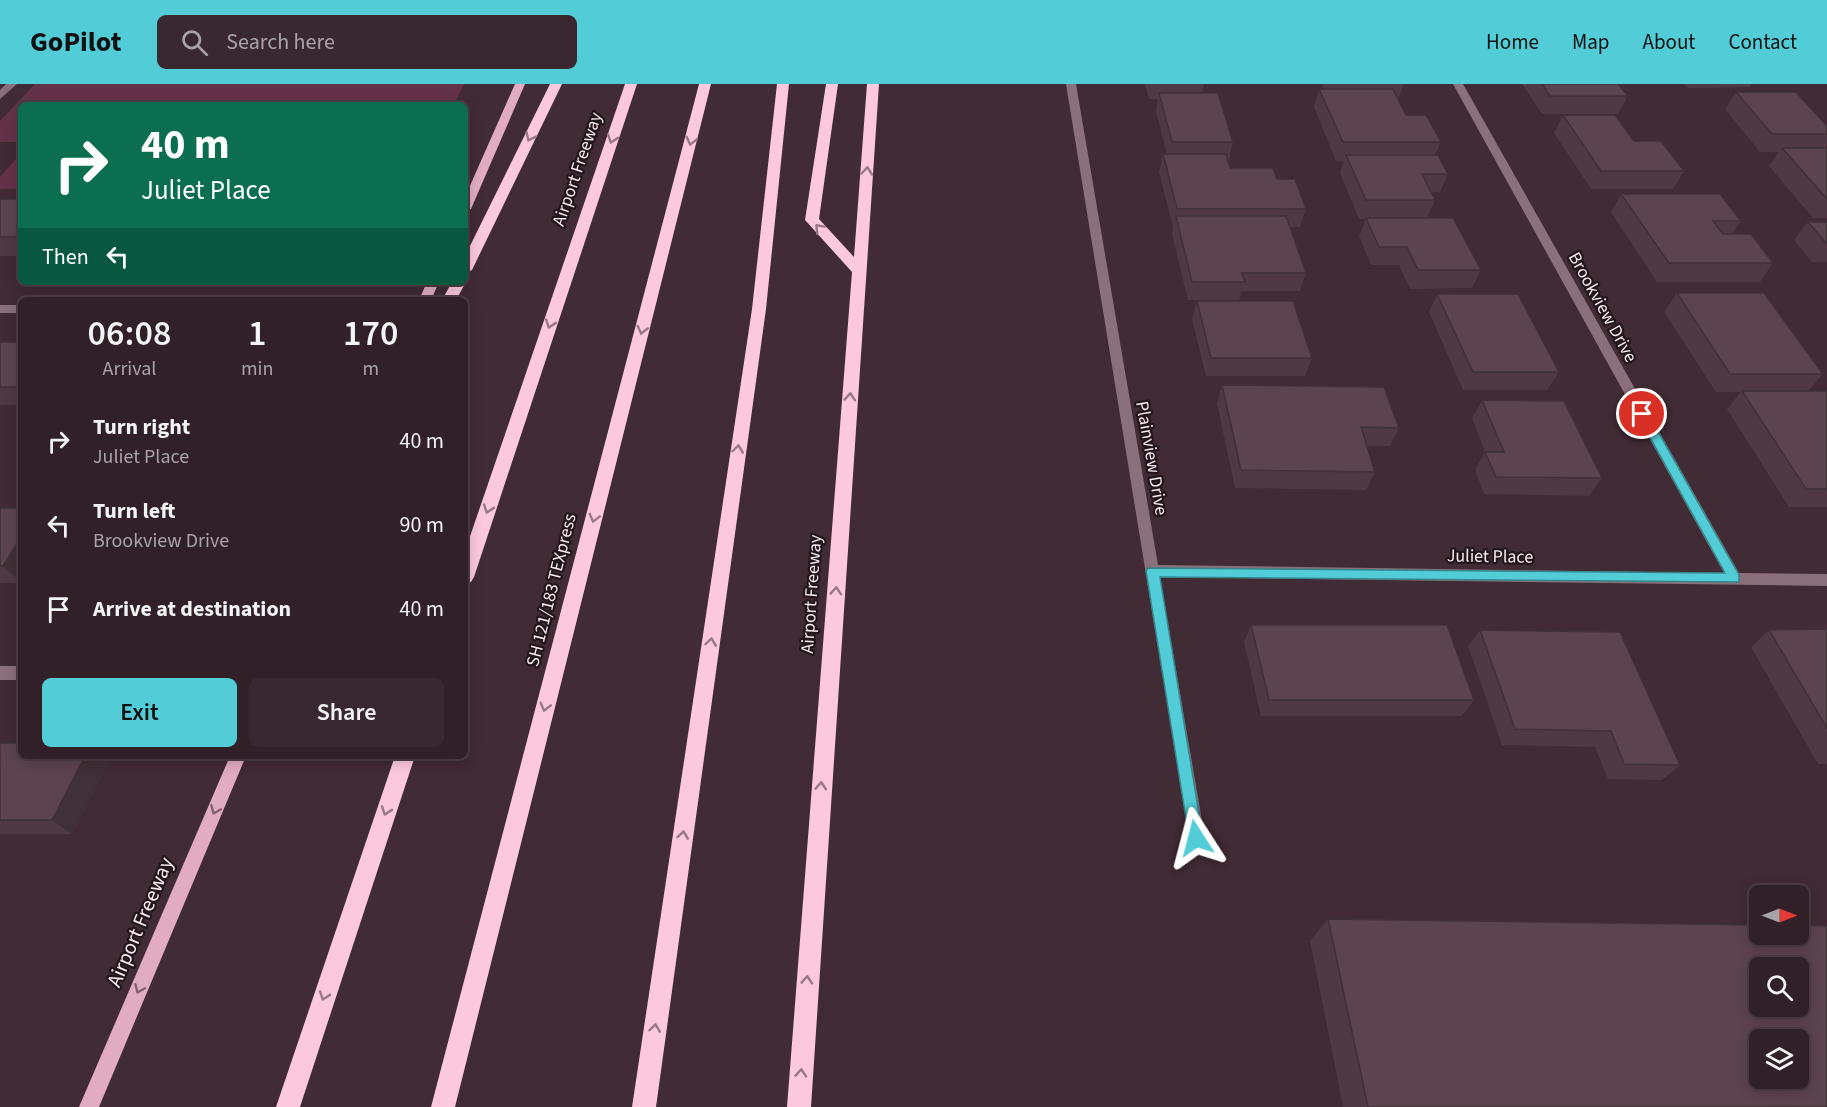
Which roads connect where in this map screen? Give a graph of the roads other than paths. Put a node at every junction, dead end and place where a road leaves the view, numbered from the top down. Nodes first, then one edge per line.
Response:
1 (12, 84) edge
2 (520, 84) edge
3 (556, 84) edge
4 (631, 84) edge
5 (705, 84) edge
6 (783, 84) edge
7 (832, 84) edge
8 (873, 84) edge
9 (1071, 84) edge
10 (1458, 84) edge
11 (0, 96) edge
12 (468, 202) edge
13 (468, 264) edge
14 (859, 271) junction
15 (0, 309) edge
16 (18, 309) edge
17 (468, 568) edge
18 (1153, 571) junction
19 (1735, 579) junction
20 (1827, 580) edge
21 (0, 673) edge
22 (18, 673) edge
23 (237, 759) edge
24 (404, 759) edge
25 (1196, 838) dead end
26 (646, 1097) edge
27 (89, 1107) edge
28 (288, 1107) edge
29 (443, 1107) edge
30 (799, 1107) edge

1 - 11 street
2 - 12 main road
3 -> 13 highway
4 -> 17 highway, Airport Freeway
5 -> 29 highway, SH 121/183 TEXpress
26 -> 6 highway
14 -> 7 highway
14 -> 8 highway, Airport Freeway
9 - 18 street, Plainview Drive
10 - 19 street, Brookview Drive
30 -> 14 highway, Airport Freeway
15 - 16 street
18 - 19 street, Juliet Place
18 - 25 street, Plainview Drive
19 - 20 street, Juliet Place
21 - 22 street
23 -> 27 main road, Airport Freeway
24 -> 28 highway

